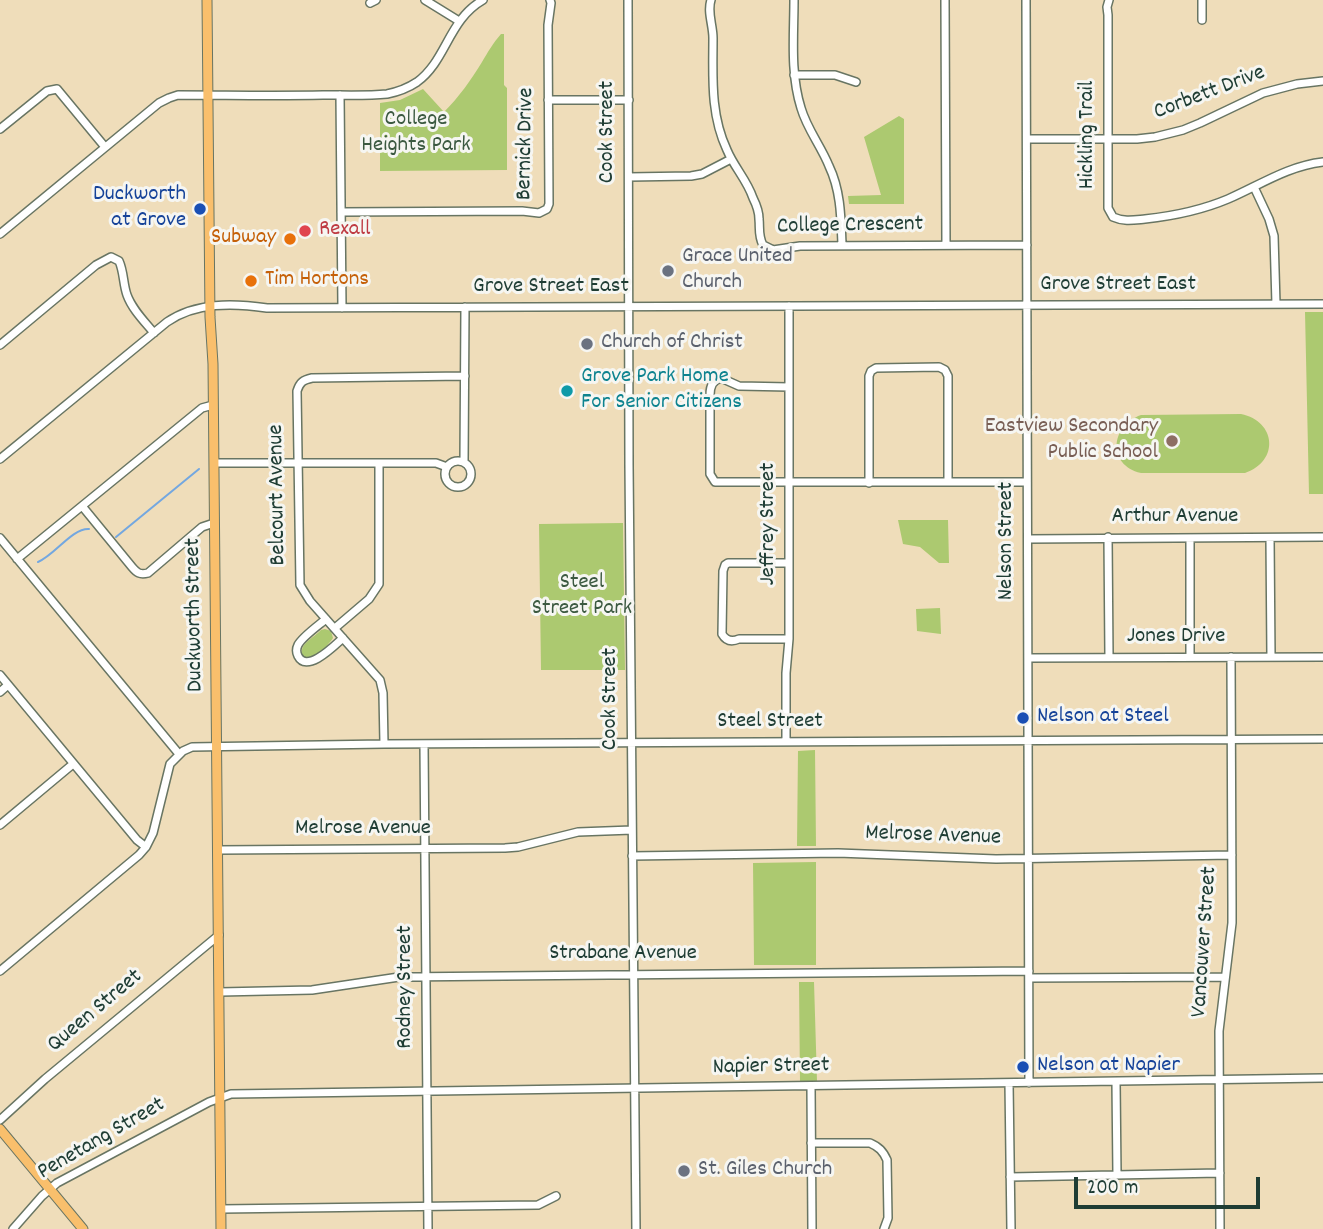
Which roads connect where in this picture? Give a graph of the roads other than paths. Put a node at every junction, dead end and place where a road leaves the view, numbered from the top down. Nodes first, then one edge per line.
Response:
1 (207, 0) edge
2 (425, 0) edge
3 (483, 0) edge
4 (550, 0) edge
5 (628, 0) edge
6 (711, 0) edge
7 (794, 0) edge
8 (945, 0) edge
9 (1026, 0) edge
10 (1110, 0) edge
11 (1202, 0) edge
12 (459, 20) junction
13 (1202, 20) dead end
14 (794, 75) junction
15 (1323, 81) edge
16 (856, 82) dead end
17 (340, 95) junction
18 (209, 96) junction
19 (548, 100) junction
20 (629, 100) junction
21 (0, 129) edge
22 (1027, 139) junction
23 (1108, 139) junction
24 (105, 148) junction
25 (731, 159) junction
26 (1323, 162) edge
27 (629, 177) junction
28 (1254, 187) junction
29 (341, 212) junction
30 (0, 234) edge
31 (842, 245) junction
32 (946, 245) junction
33 (1027, 245) junction
34 (1276, 304) junction
35 (1323, 304) edge
36 (1027, 305) junction
37 (210, 306) junction
38 (789, 306) junction
39 (465, 307) junction
40 (628, 307) junction
41 (342, 308) junction
42 (154, 333) junction
43 (0, 345) edge
44 (465, 376) junction
45 (789, 387) junction
46 (213, 405) junction
47 (0, 459) edge
48 (464, 462) junction
49 (214, 463) junction
50 (297, 463) junction
51 (379, 463) junction
52 (447, 467) junction
53 (869, 482) junction
54 (948, 482) junction
55 (1027, 482) junction
56 (789, 483) junction
57 (82, 506) junction
58 (214, 523) junction
59 (1108, 537) junction
60 (1323, 537) edge
61 (0, 538) edge
62 (1190, 538) junction
63 (1270, 538) junction
64 (1028, 539) junction
65 (17, 559) junction
66 (788, 563) junction
67 (326, 619) junction
68 (335, 628) junction
69 (343, 638) junction
70 (789, 639) junction
71 (1109, 657) junction
72 (1190, 657) junction
73 (1231, 657) junction
74 (1271, 657) junction
75 (1323, 657) edge
76 (1028, 658) junction
77 (0, 675) edge
78 (9, 685) junction
79 (0, 692) edge
80 (1323, 739) edge
81 (1231, 740) junction
82 (1028, 741) junction
83 (786, 742) junction
84 (632, 743) junction
85 (384, 744) junction
86 (424, 744) junction
87 (217, 746) junction
88 (179, 754) junction
89 (74, 764) junction
90 (0, 825) edge
91 (632, 830) junction
92 (146, 847) junction
93 (425, 848) junction
94 (218, 850) junction
95 (1232, 855) junction
96 (632, 856) junction
97 (1028, 859) junction
98 (219, 935) junction
99 (0, 971) edge
100 (633, 974) junction
101 (1029, 974) junction
102 (1225, 976) junction
103 (426, 977) junction
104 (220, 992) junction
105 (1323, 1078) edge
106 (1219, 1080) junction
107 (1116, 1082) junction
108 (1009, 1083) junction
109 (1029, 1083) junction
110 (811, 1086) junction
111 (634, 1089) junction
112 (427, 1092) junction
113 (220, 1098) junction
114 (0, 1120) edge
115 (0, 1129) edge
116 (811, 1143) junction
117 (1220, 1173) junction
118 (1116, 1175) junction
119 (1010, 1177) junction
120 (49, 1189) junction
121 (556, 1196) dead end
122 (428, 1205) junction
123 (221, 1209) junction
124 (13, 1229) edge
125 (83, 1229) edge
126 (221, 1229) edge
127 (428, 1229) edge
128 (636, 1229) edge
129 (813, 1229) edge
130 (884, 1229) edge
131 (1011, 1229) edge
132 (1220, 1229) edge

1 - 18 main road, Duckworth Street
2 - 12 street
3 - 12 street
4 - 19 street, Bernick Drive
5 - 20 street, Cook Street
6 - 25 street, College Crescent
7 - 14 street
8 - 32 street
9 - 22 street, Nelson Street
10 - 23 street, Hickling Trail
11 - 13 street
12 - 17 street
14 - 16 street
14 - 31 street
15 - 23 street, Corbett Drive
17 - 18 street
17 - 29 street
18 - 24 street
18 - 37 main road, Duckworth Street
19 - 20 street
19 - 29 street, Bernick Drive
20 - 27 street, Cook Street
21 - 24 street
22 - 23 street, Corbett Drive
22 - 33 street, Nelson Street
23 - 28 street, Hickling Trail
24 - 30 street
25 - 27 street
25 - 31 street, College Crescent
26 - 28 street, Hickling Trail
27 - 40 street, Cook Street
28 - 34 street
29 - 41 street
31 - 32 street, College Crescent
32 - 33 street, College Crescent
33 - 36 street, Nelson Street
34 - 35 street, Grove Street East
34 - 36 street, Grove Street East
36 - 38 street, Grove Street East
36 - 55 street, Nelson Street
37 - 41 street, Grove Street East
37 - 42 street, Grove Street East
37 - 46 main road, Duckworth Street
38 - 40 street, Grove Street East
38 - 45 street, Jeffrey Street
39 - 40 street, Grove Street East
39 - 41 street, Grove Street East
39 - 44 street
40 - 84 street, Cook Street
42 - 43 street
42 - 47 street, Grove Street East
44 - 48 street
44 - 50 street, Belcourt Avenue
45 - 56 street, Jeffrey Street
45 - 56 street
46 - 49 main road, Duckworth Street
46 - 57 street
48 - 52 street
48 - 52 street
49 - 50 street
49 - 58 main road, Duckworth Street
50 - 51 street
50 - 67 street, Belcourt Avenue
51 - 52 street
51 - 68 street
53 - 54 street
53 - 54 street
53 - 56 street
54 - 55 street
55 - 64 street, Nelson Street
56 - 66 street, Jeffrey Street
57 - 58 street
57 - 65 street
58 - 87 main road, Duckworth Street
59 - 62 street, Arthur Avenue
59 - 64 street, Arthur Avenue
59 - 71 street
60 - 63 street, Arthur Avenue
61 - 65 street
62 - 63 street, Arthur Avenue
62 - 72 street
63 - 74 street
64 - 76 street, Nelson Street
65 - 88 street
66 - 70 street, Jeffrey Street
66 - 70 street
67 - 68 street, Belcourt Avenue
67 - 69 street
68 - 69 street, Belcourt Avenue
69 - 85 street, Belcourt Avenue
70 - 83 street, Jeffrey Street
71 - 72 street, Jones Drive
71 - 76 street, Jones Drive
72 - 73 street, Jones Drive
73 - 74 street, Jones Drive
73 - 81 street, Vancouver Street
74 - 75 street, Jones Drive
76 - 82 street, Nelson Street
77 - 78 street
78 - 79 street
78 - 89 street
80 - 81 street, Steel Street
81 - 82 street, Steel Street
81 - 95 street, Vancouver Street
82 - 83 street, Steel Street
82 - 97 street, Nelson Street
83 - 84 street, Steel Street
84 - 86 street, Steel Street
84 - 91 street, Cook Street
85 - 86 street, Steel Street
85 - 87 street, Steel Street
86 - 93 street, Rodney Street
87 - 88 street, Steel Street
87 - 94 main road, Duckworth Street
88 - 92 street
89 - 90 street
89 - 92 street
91 - 93 street, Melrose Avenue
91 - 96 street, Cook Street
92 - 99 street
93 - 94 street, Melrose Avenue
93 - 103 street, Rodney Street
94 - 98 main road, Duckworth Street
95 - 97 street, Melrose Avenue
95 - 102 street, Vancouver Street
96 - 97 street, Melrose Avenue
96 - 100 street, Cook Street
97 - 101 street, Nelson Street
98 - 104 main road, Duckworth Street
98 - 114 street, Queen Street
100 - 101 street, Strabane Avenue
100 - 103 street, Strabane Avenue
100 - 111 street, Cook Street
101 - 102 street, Strabane Avenue
101 - 109 street, Nelson Street
102 - 106 street, Vancouver Street
103 - 104 street, Strabane Avenue
103 - 112 street, Rodney Street
104 - 113 main road, Duckworth Street
105 - 106 street, Napier Street
106 - 107 street, Napier Street
106 - 117 street, Vancouver Street
107 - 109 street, Napier Street
107 - 118 street
108 - 109 street, Napier Street
108 - 110 street, Napier Street
108 - 119 street
110 - 111 street, Napier Street
110 - 116 street
111 - 112 street, Napier Street
111 - 128 street, Cook Street
112 - 113 street, Napier Street
112 - 122 street, Rodney Street
113 - 120 street, Penetang Street
113 - 123 main road, Duckworth Street
115 - 120 main road
116 - 129 street
116 - 130 street
117 - 118 street
117 - 132 street, Vancouver Street
118 - 119 street
119 - 131 street
120 - 124 street, Penetang Street
120 - 125 main road
121 - 122 street
122 - 123 street
122 - 127 street, Rodney Street
123 - 126 main road, Duckworth Street

